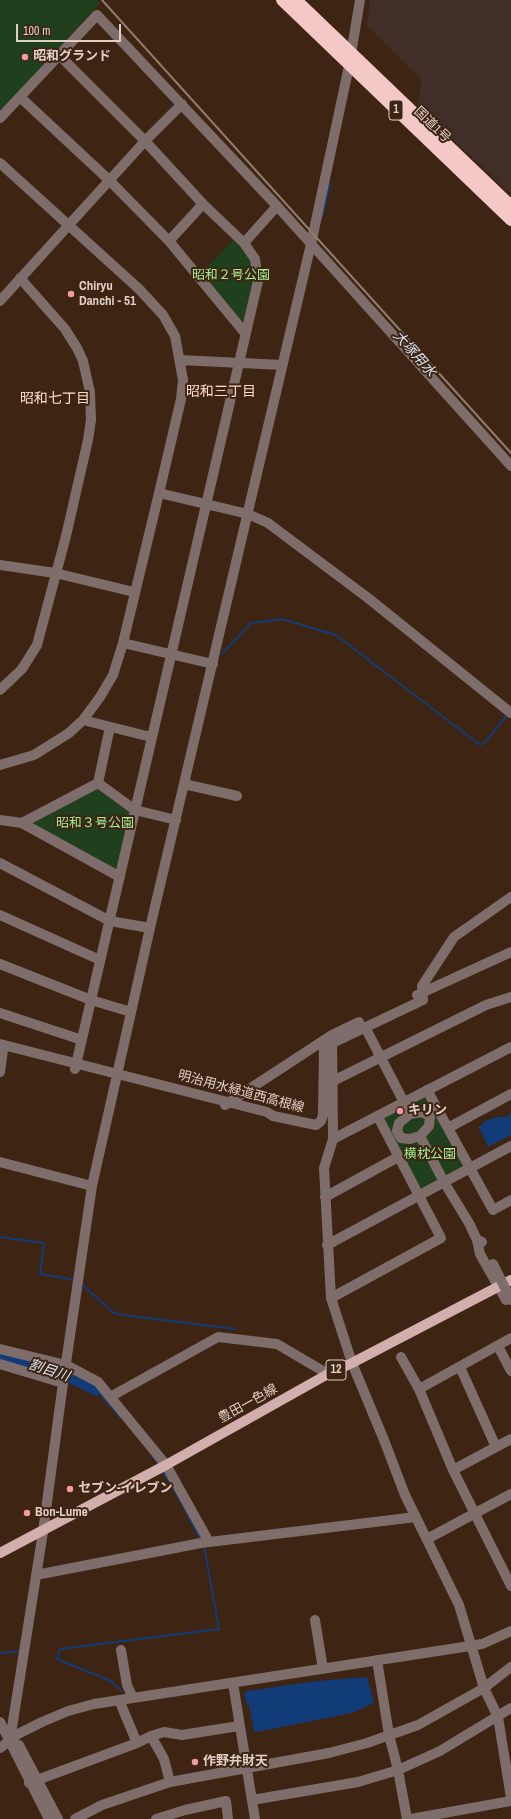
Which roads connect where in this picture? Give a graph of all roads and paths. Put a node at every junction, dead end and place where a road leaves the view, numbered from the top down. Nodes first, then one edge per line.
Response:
1 (282, 0) edge
2 (296, 0) edge
3 (360, 0) edge
4 (351, 53) junction
5 (59, 55) junction
6 (349, 66) junction
7 (20, 97) junction
8 (182, 104) junction
9 (0, 118) edge
10 (145, 141) junction
11 (0, 163) edge
12 (109, 180) junction
13 (203, 204) junction
14 (277, 206) junction
15 (511, 206) edge
16 (511, 220) edge
17 (69, 225) junction
18 (169, 241) junction
19 (244, 242) junction
20 (311, 244) junction
21 (20, 278) junction
22 (0, 301) edge
23 (245, 333) junction
24 (180, 360) junction
25 (239, 362) junction
26 (282, 365) junction
27 (511, 466) edge
28 (159, 493) junction
29 (206, 504) junction
30 (248, 514) junction
31 (0, 565) edge
32 (55, 574) junction
33 (134, 592) junction
34 (123, 642) junction
35 (170, 654) junction
36 (213, 664) junction
37 (0, 690) edge
38 (511, 713) edge
39 (83, 720) junction
40 (110, 727) junction
41 (151, 737) junction
42 (0, 765) edge
43 (98, 783) junction
44 (184, 784) junction
45 (237, 796) dead end
46 (135, 810) junction
47 (176, 820) junction
48 (0, 821) edge
49 (22, 823) junction
50 (0, 863) edge
51 (120, 877) junction
52 (511, 897) edge
53 (0, 915) edge
54 (110, 921) junction
55 (150, 928) junction
56 (511, 952) edge
57 (100, 960) junction
58 (0, 964) edge
59 (422, 993) junction
60 (511, 997) edge
61 (91, 1000) junction
62 (131, 1012) junction
63 (0, 1013) edge
64 (365, 1027) junction
65 (332, 1039) junction
66 (82, 1040) junction
67 (511, 1047) edge
68 (1, 1048) edge
69 (380, 1056) junction
70 (76, 1066) junction
71 (0, 1072) edge
72 (117, 1076) junction
73 (332, 1082) junction
74 (427, 1090) junction
75 (511, 1094) edge
76 (228, 1102) junction
77 (404, 1102) junction
78 (410, 1114) junction
79 (378, 1117) junction
80 (448, 1128) junction
81 (420, 1136) junction
82 (333, 1139) junction
83 (511, 1146) edge
84 (398, 1157) junction
85 (0, 1162) edge
86 (469, 1168) junction
87 (444, 1182) junction
88 (92, 1186) junction
89 (420, 1195) junction
90 (325, 1197) junction
91 (511, 1200) edge
92 (327, 1245) junction
93 (493, 1264) dead end
94 (511, 1280) edge
95 (498, 1288) junction
96 (331, 1298) junction
97 (508, 1300) edge
98 (511, 1338) edge
99 (498, 1346) junction
100 (0, 1349) edge
101 (401, 1357) dead end
102 (352, 1363) junction
103 (0, 1364) edge
104 (66, 1365) junction
105 (460, 1367) junction
106 (511, 1370) edge
107 (328, 1374) junction
108 (63, 1380) junction
109 (419, 1389) junction
110 (110, 1397) junction
111 (511, 1439) edge
112 (496, 1447) junction
113 (162, 1467) junction
114 (453, 1470) junction
115 (510, 1497) edge
116 (474, 1514) junction
117 (416, 1517) junction
118 (43, 1532) junction
119 (427, 1539) junction
120 (206, 1543) junction
121 (0, 1554) edge
122 (36, 1575) junction
123 (511, 1586) edge
124 (315, 1620) dead end
125 (511, 1631) edge
126 (470, 1646) junction
127 (121, 1650) dead end
128 (377, 1660) junction
129 (511, 1667) edge
130 (323, 1669) junction
131 (233, 1683) junction
132 (484, 1688) junction
133 (134, 1698) junction
134 (119, 1700) junction
135 (511, 1708) edge
136 (498, 1717) junction
137 (0, 1722) edge
138 (239, 1726) junction
139 (389, 1735) junction
140 (151, 1736) junction
141 (10, 1740) junction
142 (137, 1743) junction
143 (0, 1748) edge
144 (246, 1768) junction
145 (398, 1770) junction
146 (34, 1782) junction
147 (170, 1782) junction
148 (511, 1798) edge
149 (252, 1800) junction
150 (511, 1801) edge
151 (183, 1815) edge
152 (48, 1819) edge
153 (58, 1819) edge
154 (75, 1819) edge
155 (156, 1819) edge
156 (228, 1819) edge
157 (255, 1819) edge
158 (407, 1819) edge
159 (411, 1819) edge

1 - 6 highway, 国道1号 / 1
2 - 4 highway, 国道1号 / 1
3 - 4 street
4 - 6 street
4 - 15 highway, 国道1号 / 1
5 - 7 street
5 - 8 street
5 - 10 street
6 - 16 highway, 国道1号 / 1
6 - 20 street
7 - 9 street
7 - 12 street
8 - 10 street
8 - 14 street
10 - 12 street
10 - 13 street
11 - 17 street
12 - 17 street
12 - 18 street
13 - 18 street
13 - 19 street
14 - 19 street
14 - 20 street
17 - 21 street
17 - 24 street
18 - 23 street
19 - 23 street
20 - 26 street
20 - 27 street
21 - 22 street
21 - 32 street
23 - 25 street
24 - 25 street
24 - 28 street
25 - 26 street
25 - 29 street
26 - 30 street
28 - 29 street
28 - 33 street
29 - 30 street
29 - 35 street
30 - 36 street
30 - 38 street
31 - 32 street
32 - 33 street
32 - 37 street
33 - 34 street
34 - 35 street
34 - 39 street
35 - 36 street
35 - 41 street
36 - 44 street
39 - 40 street
39 - 42 street
40 - 41 street
40 - 43 street
41 - 46 street
43 - 46 street
43 - 49 street
44 - 45 street
44 - 47 street
46 - 47 street
46 - 51 street
47 - 55 street
48 - 49 street
49 - 51 street
50 - 54 street
51 - 54 street
52 - 59 street
53 - 57 street
54 - 55 street
54 - 57 street
55 - 62 street
56 - 59 street
57 - 61 street
58 - 61 street
59 - 64 street
59 - 65 street
60 - 69 street
61 - 62 street
61 - 66 street
62 - 72 street
63 - 66 street
64 - 65 street
64 - 69 street
65 - 73 street
65 - 76 street
65 - 76 street, 明治用水緑道西高根線
66 - 70 street
67 - 74 street
68 - 70 street, 明治用水緑道西高根線
68 - 71 street
69 - 73 street
69 - 77 street
70 - 72 street, 明治用水緑道西高根線
72 - 76 street, 明治用水緑道西高根線
72 - 88 street
73 - 82 street
74 - 77 street
74 - 80 street
75 - 80 street
77 - 78 street
77 - 79 street
78 - 81 street
78 - 81 street
79 - 82 street
79 - 84 street
80 - 86 street
81 - 87 street
82 - 90 street
83 - 86 street
84 - 89 street
84 - 90 street
85 - 88 street
86 - 87 street
86 - 91 street
87 - 89 street
87 - 95 street
88 - 104 street
89 - 92 street
89 - 96 street
90 - 92 street
92 - 96 street
93 - 97 street, bridge
94 - 95 main road, 豊田一色線 / 12
95 - 97 street
95 - 102 main road, 豊田一色線 / 12
96 - 102 street
98 - 99 street
99 - 105 street
99 - 106 street
100 - 104 street
101 - 109 street
102 - 107 main road, 豊田一色線 / 12
102 - 117 street
103 - 108 street
104 - 108 street
104 - 110 street
105 - 109 street
105 - 112 street
107 - 110 street
107 - 113 main road, 豊田一色線 / 12
108 - 118 street
109 - 114 street
110 - 113 street
111 - 112 street
112 - 114 street
113 - 118 main road, 豊田一色線 / 12
113 - 120 street
114 - 116 street
115 - 116 street
116 - 119 street
116 - 123 street
117 - 119 street
117 - 120 street
118 - 121 main road, 豊田一色線 / 12
118 - 122 street
119 - 126 street
120 - 122 street
122 - 141 street
124 - 130 street
125 - 126 street
126 - 128 street
126 - 132 street
127 - 133 street
128 - 130 street
128 - 139 street
129 - 132 street
130 - 131 street
131 - 133 street
131 - 138 street
132 - 136 street
132 - 139 street
133 - 134 street
134 - 141 street
134 - 142 street
135 - 136 street
136 - 145 street
136 - 148 street
137 - 141 street
138 - 140 street
138 - 144 street
139 - 144 street
139 - 145 street
140 - 142 street
140 - 147 street
141 - 143 street
141 - 146 street
142 - 146 street
144 - 147 street
144 - 149 street
145 - 149 street
145 - 158 street
146 - 152 street
146 - 153 street
147 - 154 street
149 - 157 street
150 - 159 street
151 - 155 street
151 - 156 street

